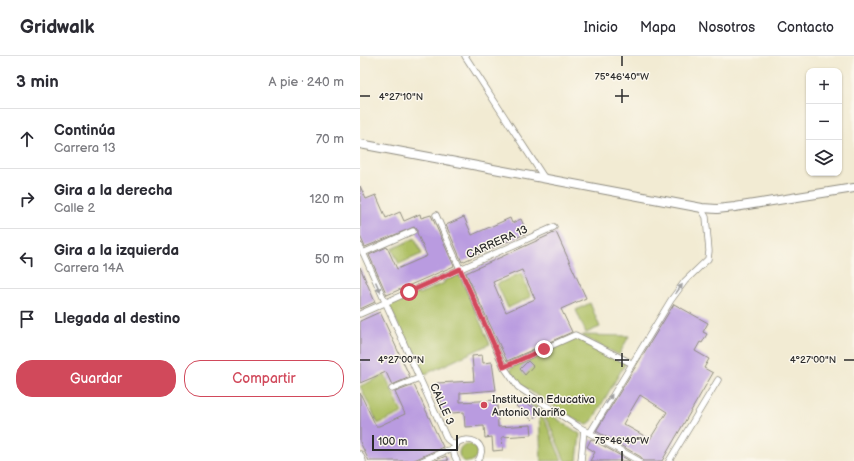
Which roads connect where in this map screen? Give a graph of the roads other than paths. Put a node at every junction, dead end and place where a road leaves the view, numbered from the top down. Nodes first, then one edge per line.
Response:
1 (465, 56) edge
2 (360, 144) edge
3 (545, 179) junction
4 (854, 188) edge
5 (700, 207) junction
6 (713, 208) junction
7 (436, 215) dead end
8 (706, 217) junction
9 (554, 227) dead end
10 (413, 230) dead end
11 (360, 246) edge
12 (363, 253) junction
13 (460, 269) junction
14 (386, 303) junction
15 (360, 314) edge
16 (632, 363) junction
17 (504, 367) junction
18 (419, 378) junction
19 (718, 380) dead end
20 (392, 389) dead end
21 (584, 430) junction
22 (590, 433) junction
23 (456, 448) junction
24 (360, 454) edge
25 (363, 461) edge
26 (422, 461) edge
27 (457, 461) edge
28 (478, 461) edge
29 (581, 461) edge
30 (639, 461) edge
31 (669, 461) edge

1 - 3 street
2 - 3 main road
3 - 5 main road
4 - 6 main road
5 - 6 main road
5 - 8 street
6 - 8 street
7 - 13 street
16 -> 8 street
9 - 13 street, CARRERA 13
10 - 12 street
11 - 12 street, CALLE 3
12 -> 14 street, CALLE 3
13 - 14 street, CARRERA 13
13 - 17 street
14 - 15 street, CARRERA 13
14 - 18 street, CALLE 3
16 - 17 street
22 -> 16 street
17 - 21 street
18 - 20 street
18 - 23 street, CALLE 3
19 - 31 street
21 - 22 street
21 - 29 street
22 - 30 street
23 - 26 street
23 - 27 street
23 - 28 street
24 - 25 street

